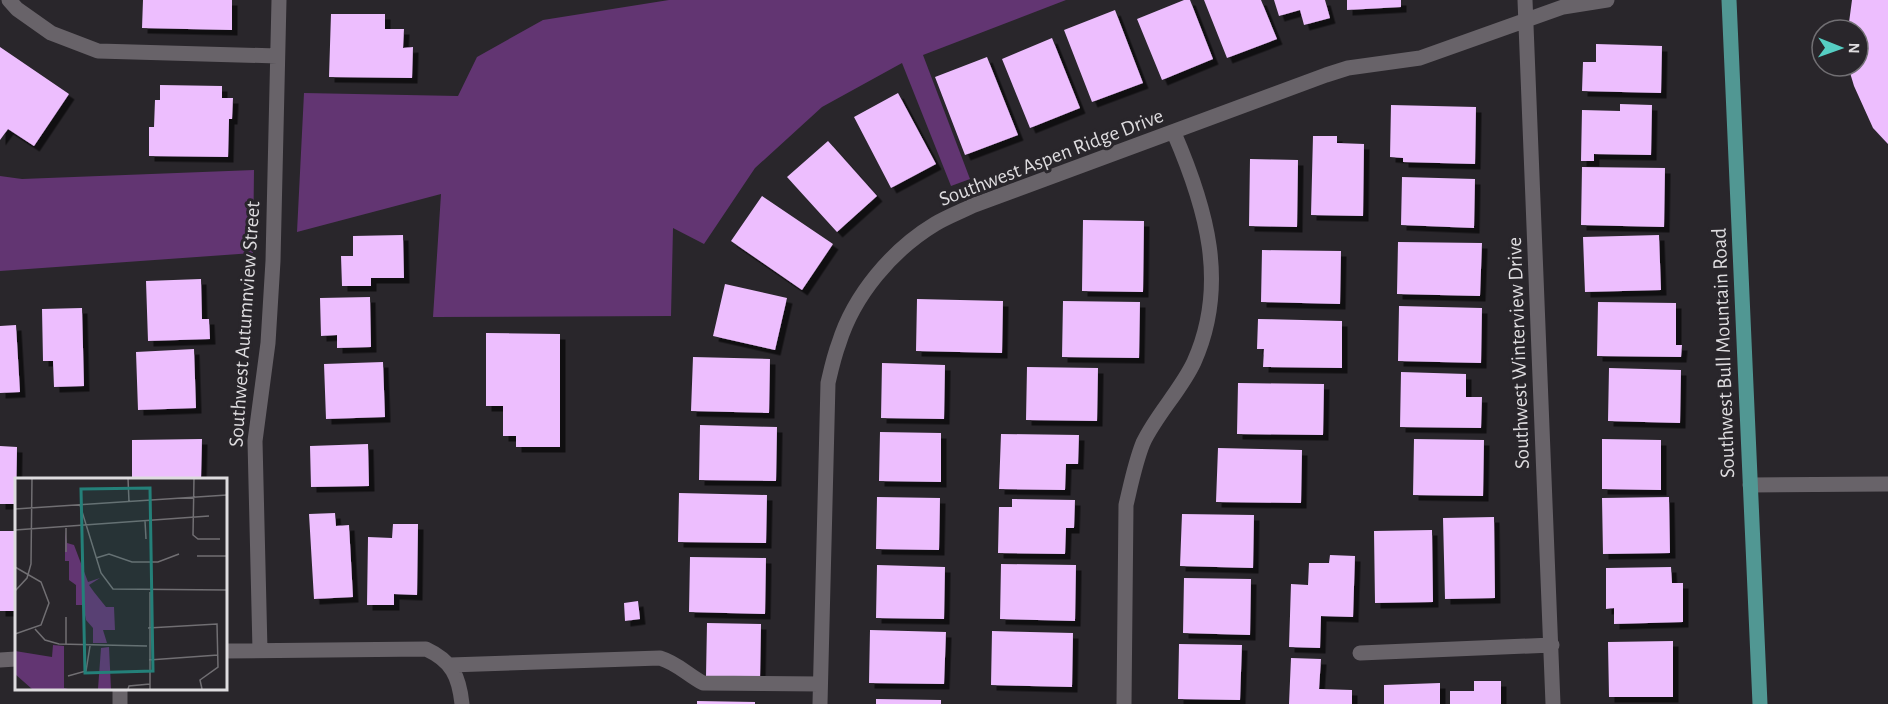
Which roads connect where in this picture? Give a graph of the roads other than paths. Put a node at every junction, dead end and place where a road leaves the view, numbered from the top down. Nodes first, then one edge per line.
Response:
1 (9, 0) edge
2 (279, 0) edge
3 (1525, 0) edge
4 (1607, 0) edge
5 (1729, 0) edge
6 (1527, 18) junction
7 (277, 56) junction
8 (1174, 133) junction
9 (1888, 484) edge
10 (1750, 485) junction
11 (1552, 645) junction
12 (260, 650) junction
13 (226, 651) edge
14 (1360, 653) dead end
15 (15, 659) edge
16 (0, 660) edge
17 (450, 665) junction
18 (820, 684) junction
19 (462, 704) edge
20 (820, 704) edge
21 (1124, 704) edge
22 (1553, 704) edge
23 (1760, 704) edge

1 - 7 street
2 - 7 street, Southwest Autumnview Street
3 - 6 street, Southwest Winterview Drive
4 - 6 street, Southwest Aspen Ridge Drive
5 - 10 main road, Southwest Bull Mountain Road
6 - 8 street, Southwest Aspen Ridge Drive
6 - 11 street, Southwest Winterview Drive
7 - 12 street, Southwest Autumnview Street
8 - 18 street, Southwest Aspen Ridge Drive
8 - 21 street
9 - 10 street
10 - 23 main road, Southwest Bull Mountain Road
11 - 14 street
11 - 22 street, Southwest Winterview Drive
12 - 13 street
12 - 17 street
15 - 16 street
17 - 18 street
17 - 19 street
18 - 20 street, Southwest Aspen Ridge Drive

